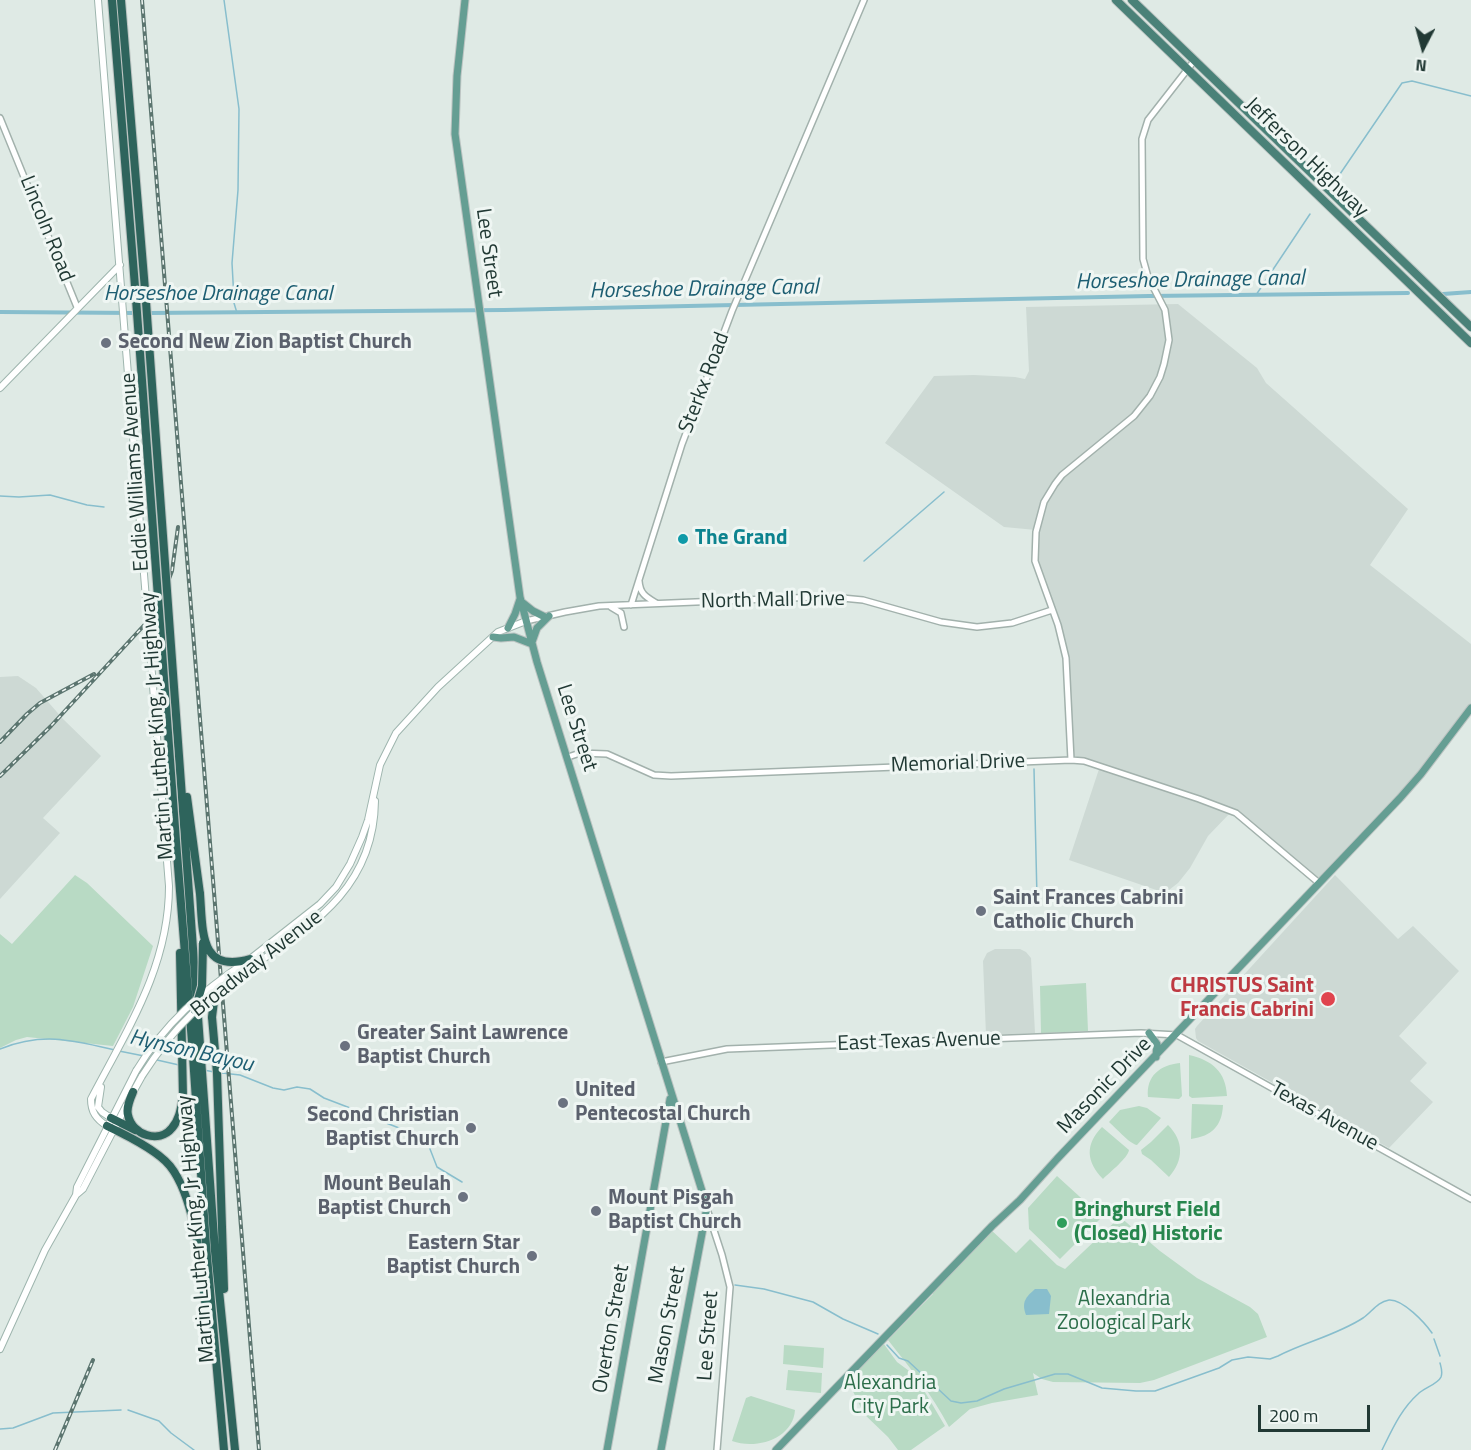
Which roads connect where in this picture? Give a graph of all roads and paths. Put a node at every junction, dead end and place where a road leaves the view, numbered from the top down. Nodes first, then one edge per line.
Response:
1 (98, 0) edge
2 (112, 0) edge
3 (121, 0) edge
4 (465, 0) edge
5 (864, 0) edge
6 (1116, 0) edge
7 (1132, 0) edge
8 (1194, 61) junction
9 (1187, 69) junction
10 (0, 118) edge
11 (120, 265) junction
12 (77, 307) junction
13 (1471, 327) edge
14 (1470, 341) edge
15 (0, 388) edge
16 (639, 578) junction
17 (521, 599) junction
18 (657, 604) junction
19 (631, 605) junction
20 (607, 606) junction
21 (1052, 610) junction
22 (547, 616) junction
23 (526, 621) junction
24 (624, 627) dead end
25 (508, 628) junction
26 (493, 637) junction
27 (532, 643) junction
28 (1471, 708) edge
29 (176, 713) junction
30 (568, 757) junction
31 (1071, 760) junction
32 (375, 786) junction
33 (1319, 883) junction
34 (180, 891) junction
35 (203, 924) junction
36 (251, 962) junction
37 (228, 982) junction
38 (197, 1003) junction
39 (212, 1017) junction
40 (1149, 1033) junction
41 (1177, 1035) junction
42 (1156, 1057) junction
43 (661, 1062) junction
44 (198, 1064) junction
45 (665, 1072) junction
46 (199, 1082) junction
47 (133, 1092) junction
48 (113, 1124) junction
49 (138, 1131) junction
50 (1471, 1199) edge
51 (707, 1207) junction
52 (222, 1313) junction
53 (0, 1349) edge
54 (224, 1448) edge
55 (235, 1450) edge
56 (607, 1450) edge
57 (661, 1450) edge
58 (717, 1450) edge
59 (776, 1450) edge

1 - 11 main road, Eddie Williams Avenue
2 - 34 highway, Martin Luther King, Jr Highway, bridge
3 - 29 highway, Martin Luther King, Jr Highway, bridge
4 - 17 main road, Lee Street
5 - 16 street, Sterkx Road
6 - 9 highway, Jefferson Highway
7 - 8 highway, Jefferson Highway
8 - 9 street
8 - 13 highway, Jefferson Highway
9 - 14 highway, Jefferson Highway
9 - 21 street
10 - 12 street, Lincoln Road
11 - 12 main road
11 - 48 main road, Eddie Williams Avenue
12 - 15 main road
16 - 18 street
16 - 19 street, Sterkx Road
17 - 22 main road
17 - 23 main road, Lee Street
17 - 25 main road
18 - 19 street, North Mall Drive
18 - 21 street, North Mall Drive
19 - 20 street, North Mall Drive
20 - 22 street, North Mall Drive
20 - 24 street
21 - 31 street
22 - 23 street, North Mall Drive
22 - 27 main road
23 - 25 main road, Broadway Avenue
23 - 27 main road, Lee Street
25 - 26 main road, Broadway Avenue
26 - 27 main road
26 - 32 main road, Broadway Avenue
27 - 30 main road, Lee Street
28 - 33 main road, Masonic Drive
29 - 35 highway, bridge
29 - 44 highway, Martin Luther King, Jr Highway
30 - 31 street, Memorial Drive
30 - 43 main road, Lee Street
31 - 33 street, Memorial Drive
32 - 36 main road, Broadway Avenue
32 - 36 main road, Broadway Avenue
33 - 41 main road, Masonic Drive
34 - 44 highway, Martin Luther King, Jr Highway
34 - 49 highway
35 - 36 highway, bridge
35 - 38 highway, bridge
36 - 37 main road, Broadway Avenue, bridge
36 - 38 main road, Broadway Avenue, bridge
37 - 38 main road, Broadway Avenue, bridge
37 - 39 highway, bridge
38 - 39 highway, bridge
38 - 47 main road, Broadway Avenue, bridge
38 - 48 main road, Broadway Avenue, bridge
39 - 52 highway
40 - 41 street, East Texas Avenue
40 - 42 main road
40 - 43 street, East Texas Avenue
41 - 42 main road, Masonic Drive
41 - 50 street, Texas Avenue
42 - 59 main road, Masonic Drive
43 - 45 main road, Lee Street
44 - 46 highway, Martin Luther King, Jr Highway
45 - 51 main road, Lee Street
45 - 56 main road, Overton Street
46 - 52 highway, Martin Luther King, Jr Highway
46 - 54 highway, Martin Luther King, Jr Highway
47 - 48 main road, Broadway Avenue
47 - 49 highway
48 - 49 highway
48 - 53 main road, Broadway Avenue
48 - 54 highway
51 - 57 main road, Mason Street
51 - 58 street, Lee Street
52 - 55 highway, Martin Luther King, Jr Highway

